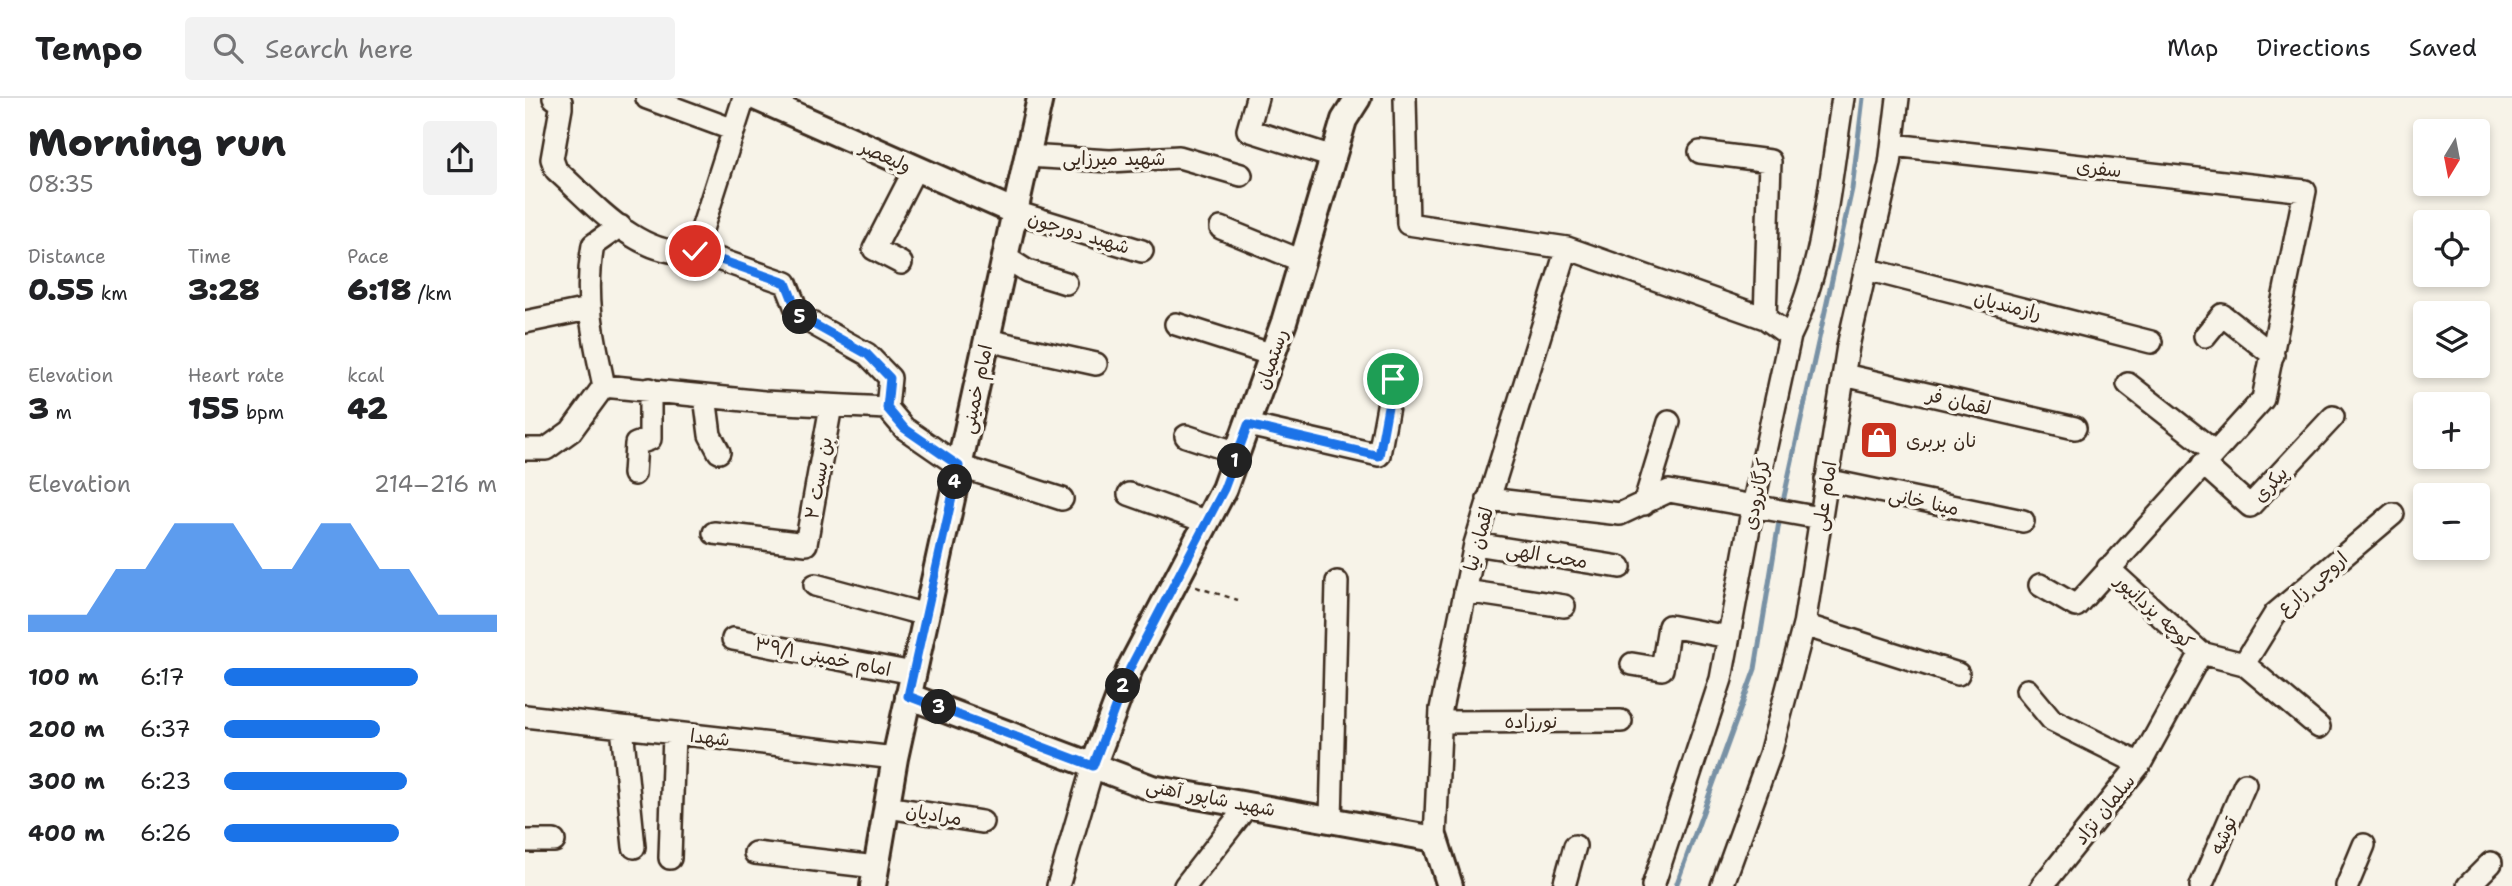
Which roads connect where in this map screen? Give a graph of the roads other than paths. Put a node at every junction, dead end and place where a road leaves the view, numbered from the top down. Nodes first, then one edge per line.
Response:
1 (554, 98) edge
2 (647, 98) edge
3 (744, 98) edge
4 (758, 98) edge
5 (1040, 98) edge
6 (1257, 98) edge
7 (1358, 98) edge
8 (1405, 98) edge
9 (1837, 98) edge
10 (1898, 98) edge
11 (734, 130) junction
12 (1893, 145) junction
13 (1700, 152) dead end
14 (1027, 156) junction
15 (1333, 157) junction
16 (915, 169) junction
17 (1241, 176) dead end
18 (1015, 212) junction
19 (620, 226) junction
20 (1221, 228) dead end
21 (1567, 248) junction
22 (695, 251) junction
23 (1142, 251) dead end
24 (1005, 257) junction
25 (1302, 261) junction
26 (901, 262) dead end
27 (1866, 269) junction
28 (1066, 284) dead end
29 (588, 309) junction
30 (1765, 318) junction
31 (525, 322) edge
32 (1176, 324) dead end
33 (1790, 336) junction
34 (2205, 336) dead end
35 (987, 340) junction
36 (2151, 342) dead end
37 (1273, 355) junction
38 (2273, 355) junction
39 (1096, 364) dead end
40 (1843, 374) junction
41 (1393, 379) dead end
42 (2128, 384) dead end
43 (604, 386) junction
44 (650, 389) junction
45 (705, 396) junction
46 (831, 406) junction
47 (887, 408) junction
48 (2333, 417) dead end
49 (1669, 422) dead end
50 (1248, 425) junction
51 (2075, 428) dead end
52 (1186, 436) dead end
53 (525, 452) edge
54 (719, 452) dead end
55 (1238, 453) junction
56 (2209, 458) junction
57 (959, 466) junction
58 (634, 474) dead end
59 (1826, 480) junction
60 (1129, 494) dead end
61 (1062, 499) dead end
62 (1488, 499) junction
63 (1644, 504) junction
64 (1753, 506) junction
65 (2393, 514) dead end
66 (1820, 518) junction
67 (1207, 522) junction
68 (2022, 522) dead end
69 (714, 533) dead end
70 (1475, 544) junction
71 (1620, 567) dead end
72 (2108, 568) junction
73 (1337, 582) dead end
74 (815, 585) dead end
75 (2040, 585) dead end
76 (1465, 591) junction
77 (1564, 606) dead end
78 (926, 615) junction
79 (1804, 625) junction
80 (1729, 636) junction
81 (733, 639) dead end
82 (2201, 653) junction
83 (1632, 664) dead end
84 (2244, 664) junction
85 (1958, 674) dead end
86 (911, 684) junction
87 (2027, 690) dead end
88 (525, 716) edge
89 (1621, 721) dead end
90 (1440, 722) junction
91 (622, 727) junction
92 (2319, 727) dead end
93 (674, 733) junction
94 (895, 758) junction
95 (2140, 764) junction
96 (1093, 766) junction
97 (2245, 783) dead end
98 (1248, 806) junction
99 (887, 807) junction
100 (1331, 820) junction
101 (982, 822) dead end
102 (1434, 839) junction
103 (525, 841) edge
104 (554, 841) dead end
105 (2364, 845) dead end
106 (1575, 846) dead end
107 (634, 847) dead end
108 (755, 853) dead end
109 (670, 859) dead end
110 (2491, 863) dead end
111 (875, 877) edge
112 (1058, 886) edge
113 (1185, 886) edge
114 (1450, 886) edge
115 (1564, 886) edge
116 (1653, 886) edge
117 (1722, 886) edge
118 (2042, 886) edge
119 (2201, 886) edge
120 (2347, 886) edge
121 (2468, 886) edge

1 - 19 street
2 - 11 street
3 - 11 street
4 - 16 street, ولیعصر
5 - 14 street, امام خمینی
6 - 15 street
7 - 15 street, رستمیان
8 - 21 street
9 - 33 street, کرگانرودی
10 - 12 street, امام علی
11 - 22 street
12 - 27 street, امام علی
12 - 38 street, سفری
13 - 30 street
14 - 17 street, شهید میرزایی
14 - 18 street, امام خمینی
15 - 25 street, رستمیان
16 - 18 street, ولیعصر
16 - 26 street
18 - 23 street, شهید دورجون
18 - 24 street, امام خمینی
19 - 22 street
19 - 29 street
20 - 25 street
21 - 30 street
21 - 62 street, لقمان نیا
22 - 47 street
24 - 28 street
24 - 35 street, امام خمینی
25 - 37 street, رستمیان
27 - 36 street, رازمندیان
27 - 40 street, امام علی
29 - 31 street
29 - 43 street
30 - 33 street
32 - 37 street
33 - 64 street, کرگانرودی
34 - 38 street
35 - 39 street
35 - 57 street, امام خمینی
37 - 50 street, رستمیان
38 - 56 street
40 - 51 street, لقمان فر
40 - 59 street, امام علی
41 - 50 street
42 - 56 street
43 - 44 street
43 - 53 street
44 - 45 street
44 - 58 street
45 - 46 street
45 - 54 street
46 - 47 street
46 - 69 street, بن بست ۲
47 - 57 street
48 - 56 street, پیکری
49 - 63 street
50 - 55 street, رستمیان
52 - 55 street
55 - 67 street, رستمیان
56 - 72 street
57 - 61 street
57 - 78 street, امام خمینی
59 - 66 street, امام علی
59 - 68 street, مینا خانی
60 - 67 street
62 - 63 street
62 - 70 street, لقمان نیا
63 - 64 street
64 - 66 street
64 - 80 street, کرگانرودی
65 - 84 street, اروجی زارع
66 - 79 street, امام علی
67 - 96 street, رستمیان
70 - 71 street, محب الهی
70 - 76 street, لقمان نیا
72 - 75 street
72 - 82 street, کوچه یزدانپور
73 - 100 street
74 - 78 street
76 - 77 street
76 - 90 street, لقمان نیا
78 - 86 street, امام خمینی
79 - 85 street
79 - 117 street, امام علی
80 - 83 street
80 - 116 street, کرگانرودی
81 - 86 street, امام خمینی ۳۹/۱
82 - 84 street
82 - 95 street, سلمان نژاد
84 - 92 street
86 - 94 street, امام خمینی
86 - 96 street, شهید شاپور آهنی
87 - 95 street, سلمان نژاد
88 - 91 street, شهدا
89 - 90 street, نورزاده
90 - 102 street, لقمان نیا
91 - 93 street, شهدا
91 - 107 street
93 - 94 street, شهدا
93 - 109 street
94 - 99 street, امام خمینی
95 - 118 street, سلمان نژاد
96 - 98 street, شهید شاپور آهنی
96 - 112 street, رستمیان
97 - 119 street, توشه
98 - 100 street, شهید شاپور آهنی
98 - 113 street
99 - 101 street, مرادیان
99 - 111 street, امام خمینی
100 - 102 street, شهید شاپور آهنی
102 - 114 street
103 - 104 street
105 - 120 street
106 - 115 street
108 - 111 street
110 - 121 street

